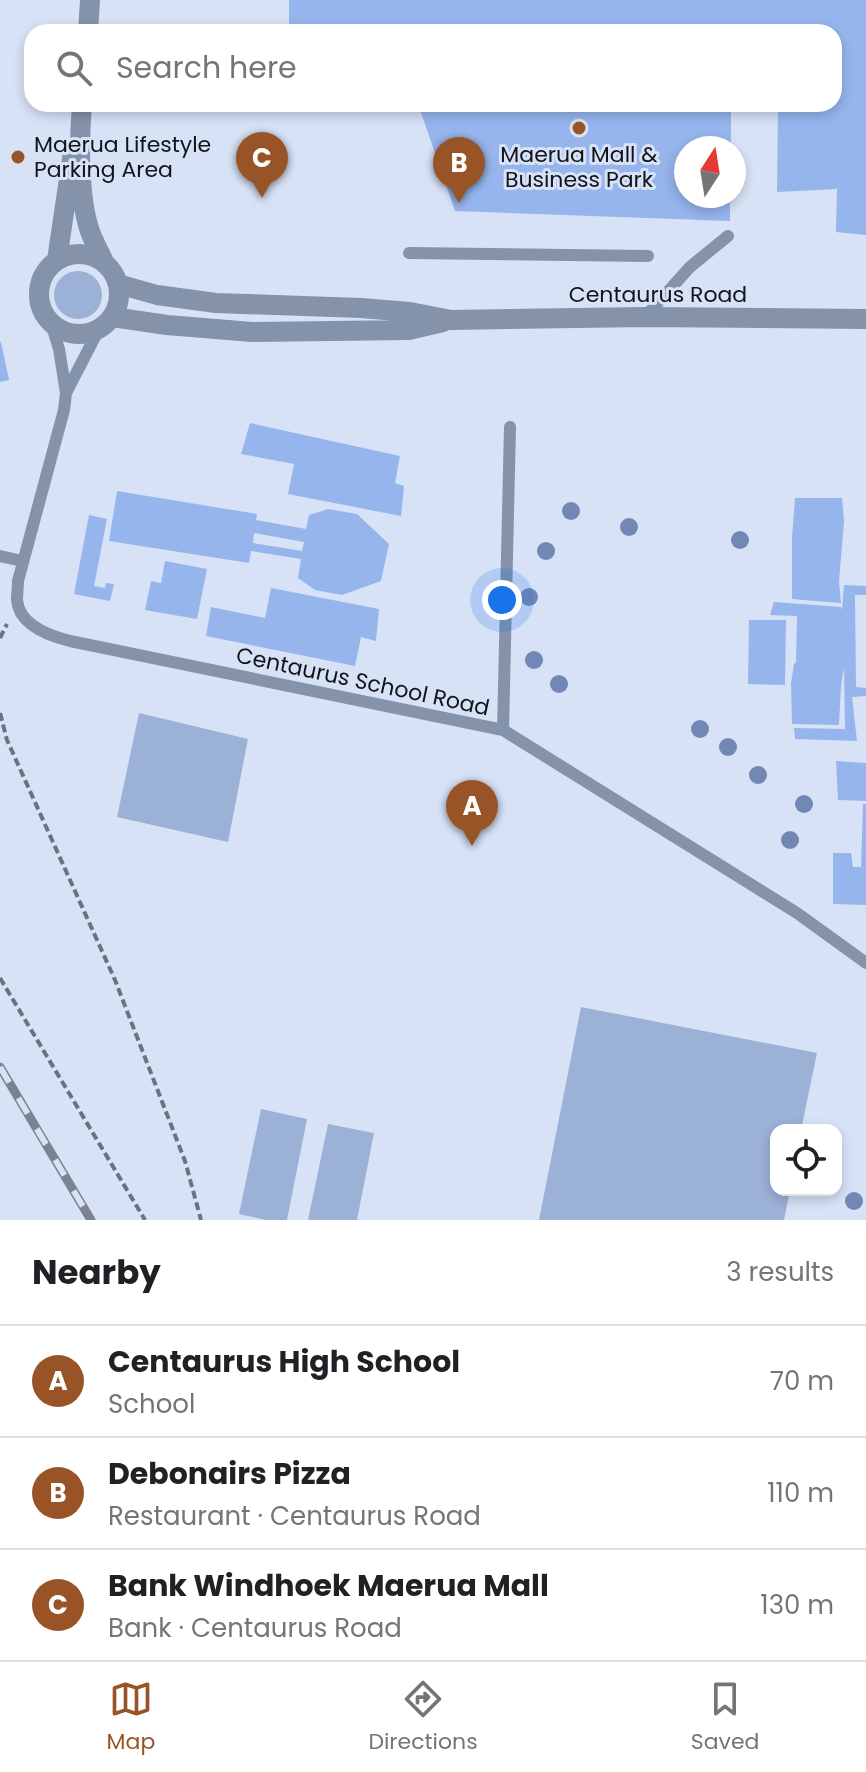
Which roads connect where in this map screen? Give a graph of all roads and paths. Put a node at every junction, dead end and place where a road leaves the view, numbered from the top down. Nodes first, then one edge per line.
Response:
1 (90, 0) edge
2 (88, 24) edge
3 (82, 112) edge
4 (81, 125) junction
5 (728, 236) dead end
6 (409, 253) dead end
7 (648, 256) dead end
8 (57, 260) junction
9 (104, 262) junction
10 (118, 284) junction
11 (645, 317) junction
12 (866, 319) edge
13 (451, 320) junction
14 (51, 323) junction
15 (106, 323) junction
16 (66, 393) junction
17 (510, 427) dead end
18 (0, 556) edge
19 (23, 561) junction
20 (0, 713) edge
21 (503, 730) junction
22 (866, 963) edge
23 (0, 978) edge
24 (145, 1220) edge
25 (201, 1220) edge

1 - 2 street
3 - 4 street
4 - 8 street
4 - 9 street
5 - 11 lane
6 - 7 lane
8 - 9 street
8 - 14 street
9 - 10 street
10 - 13 street, Centaurus Road
10 - 15 street
11 - 12 street, Centaurus Road
11 - 13 street, Centaurus Road
13 - 15 street, Centaurus Road
14 - 15 street, Centaurus Road
14 - 16 lane, Centaurus School Road
15 - 16 lane, Centaurus School Road
16 - 19 lane, Centaurus School Road
17 - 21 lane
18 - 19 lane
19 - 21 lane, Centaurus School Road
20 - 25 path
21 - 22 lane, Centaurus School Road
23 - 24 path

